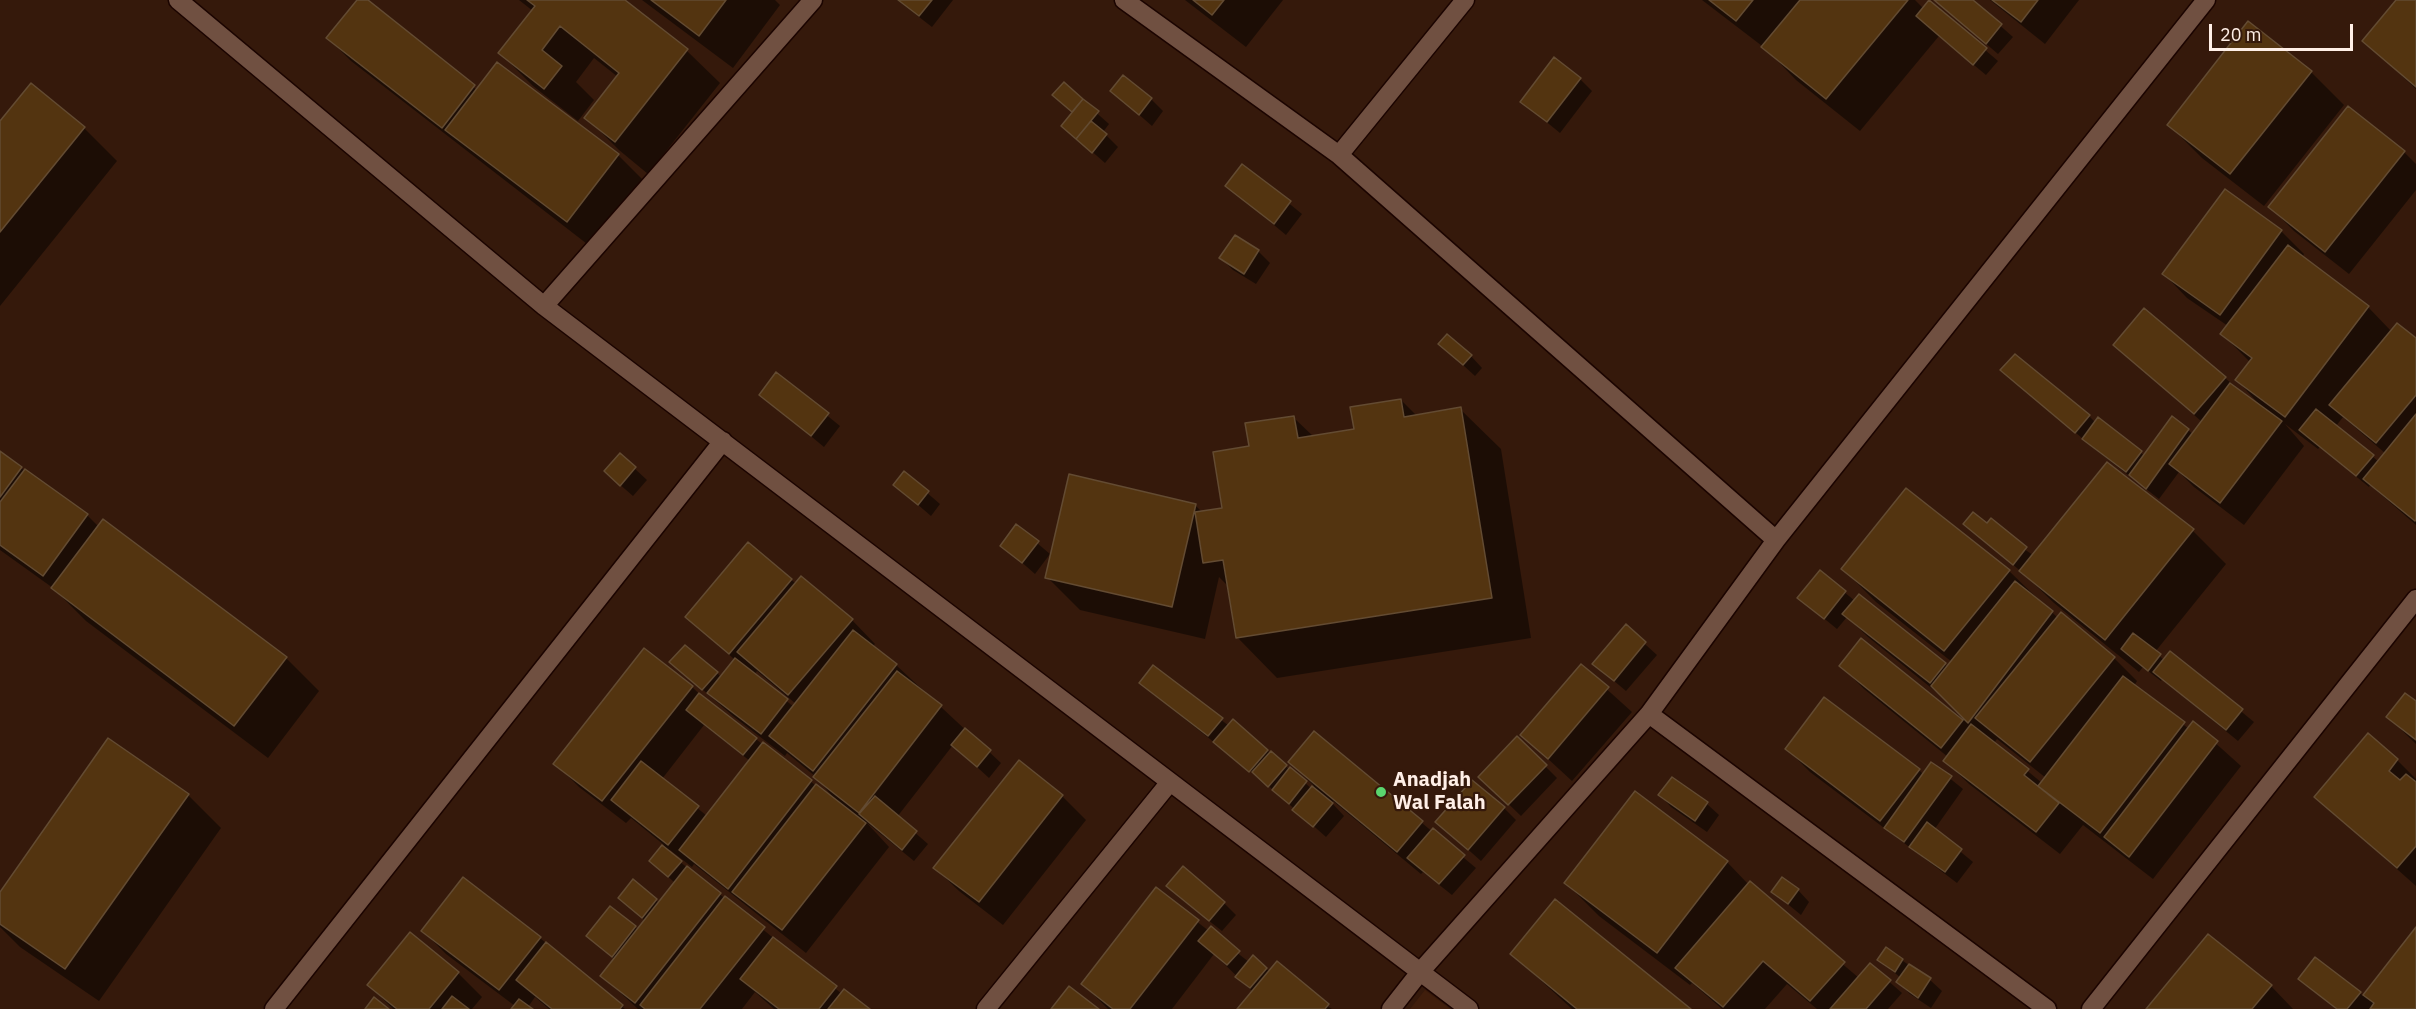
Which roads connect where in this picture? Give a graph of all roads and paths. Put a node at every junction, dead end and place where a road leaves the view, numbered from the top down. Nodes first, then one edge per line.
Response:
1 (178, 0) edge
2 (813, 0) edge
3 (1124, 0) edge
4 (1465, 0) edge
5 (2206, 0) edge
6 (1339, 155) junction
7 (544, 306) junction
8 (723, 441) junction
9 (1776, 540) junction
10 (2416, 599) edge
11 (1649, 714) junction
12 (1170, 782) junction
13 (1420, 972) junction
14 (274, 1009) edge
15 (986, 1009) edge
16 (1390, 1009) edge
17 (1469, 1009) edge
18 (2047, 1009) edge
19 (2091, 1009) edge

1 - 7 street
2 - 7 street
3 - 6 street
4 - 6 street
5 - 9 street
6 - 9 street
7 - 8 street
8 - 12 street
8 - 14 street
9 - 11 street
10 - 19 street
11 - 13 street
11 - 18 street
12 - 13 street
12 - 15 street
13 - 16 street
13 - 17 street

